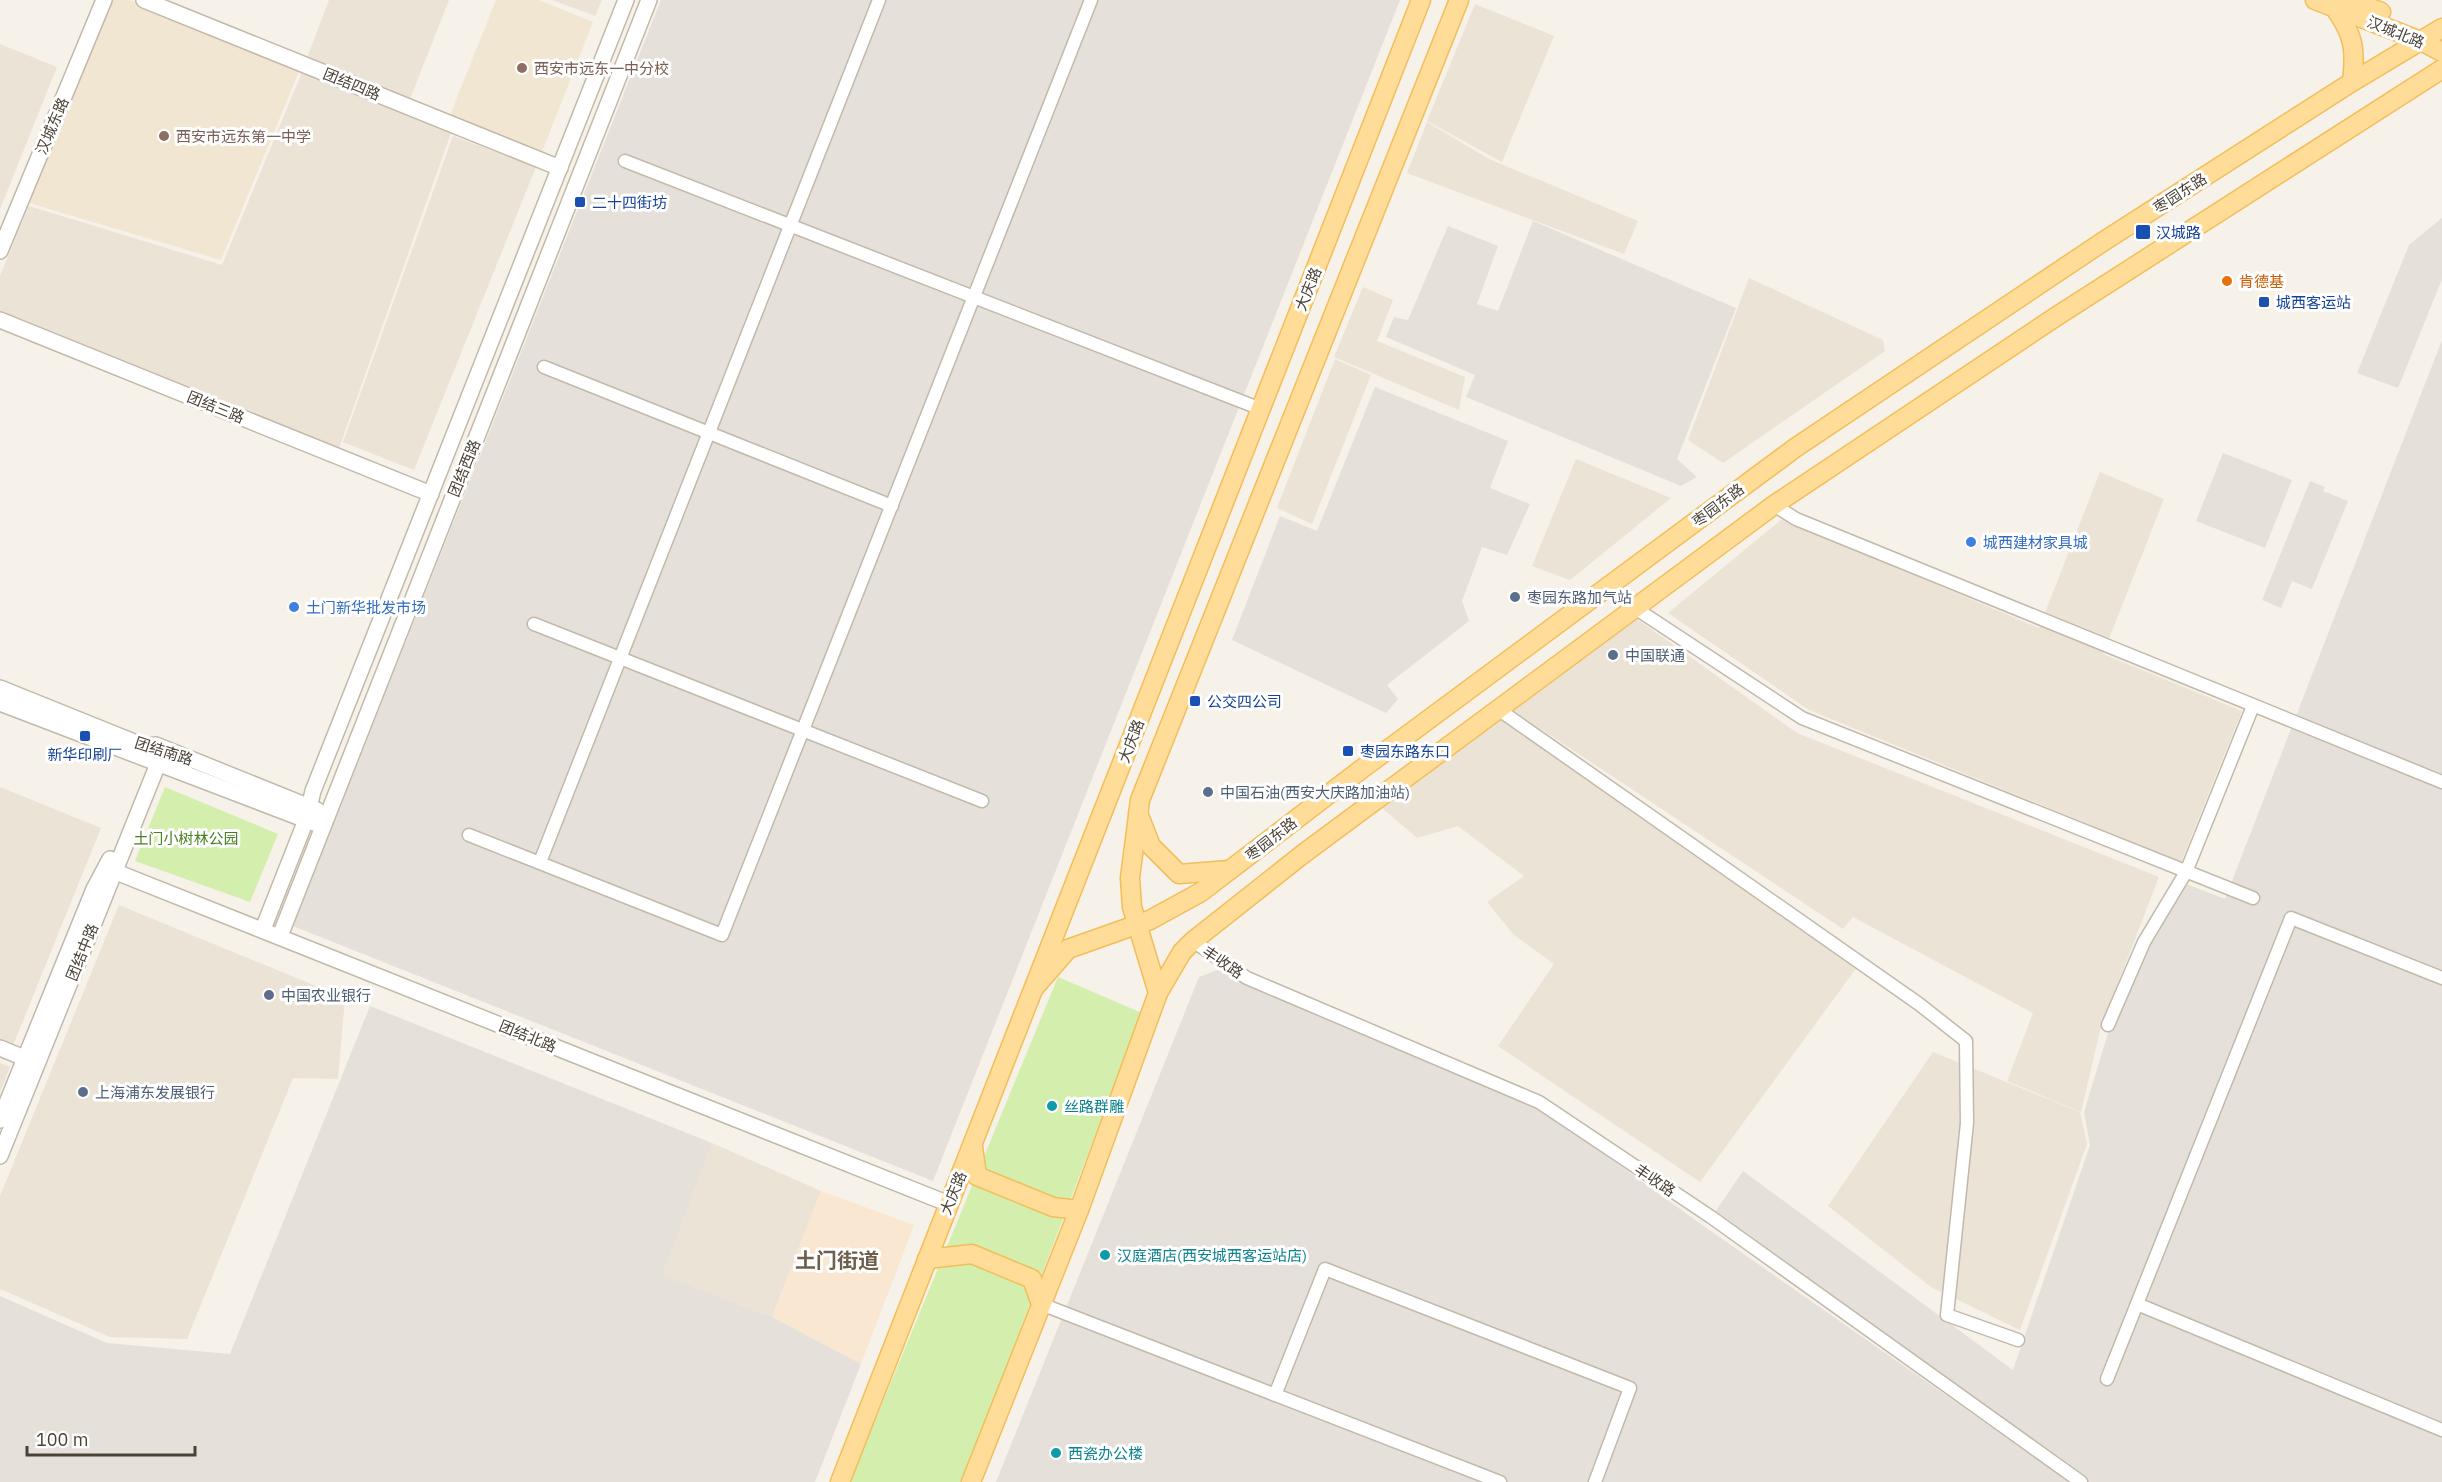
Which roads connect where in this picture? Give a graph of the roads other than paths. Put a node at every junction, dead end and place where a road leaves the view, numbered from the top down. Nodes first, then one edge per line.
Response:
1 (104, 0) edge
2 (144, 0) edge
3 (626, 0) edge
4 (649, 0) edge
5 (879, 0) edge
6 (1091, 0) edge
7 (1421, 0) edge
8 (1459, 0) edge
9 (2315, 0) edge
10 (2342, 4) edge
11 (2435, 34) edge
12 (2442, 52) edge
13 (2442, 69) edge
14 (2352, 82) junction
15 (625, 161) dead end
16 (560, 168) junction
17 (792, 226) junction
18 (0, 251) edge
19 (975, 297) junction
20 (0, 320) edge
21 (544, 367) dead end
22 (1261, 409) junction
23 (708, 433) junction
24 (431, 494) junction
25 (1774, 505) junction
26 (892, 506) junction
27 (1635, 608) junction
28 (534, 624) dead end
29 (620, 658) junction
30 (0, 688) edge
31 (0, 703) edge
32 (2253, 706) junction
33 (1498, 710) junction
34 (803, 731) junction
35 (1131, 741) junction
36 (1159, 751) junction
37 (157, 754) junction
38 (2442, 782) edge
39 (982, 801) dead end
40 (1137, 812) junction
41 (307, 813) junction
42 (326, 820) junction
43 (469, 835) dead end
44 (540, 862) junction
45 (111, 870) junction
46 (1231, 870) junction
47 (2186, 872) junction
48 (2253, 898) dead end
49 (1136, 924) junction
50 (262, 929) junction
51 (280, 936) junction
52 (1193, 941) junction
53 (2442, 978) edge
54 (1034, 988) junction
55 (1158, 993) junction
56 (2108, 1025) dead end
57 (0, 1048) edge
58 (31, 1061) junction
59 (0, 1120) edge
60 (972, 1145) junction
61 (0, 1156) edge
62 (949, 1204) junction
63 (1079, 1210) junction
64 (927, 1259) junction
65 (1041, 1304) junction
66 (2137, 1304) junction
67 (2018, 1340) dead end
68 (2107, 1379) dead end
69 (1275, 1395) junction
70 (2442, 1430) edge
71 (840, 1482) edge
72 (971, 1482) edge
73 (1500, 1482) edge
74 (1595, 1482) edge
75 (2081, 1482) edge

1 - 18 street, 汉城东路
2 - 16 street, 团结四路
3 - 16 street, 团结西路
4 - 42 street, 团结西路
5 - 17 street
6 - 19 street
7 - 22 main road, 大庆路
8 - 36 main road, 大庆路
9 - 10 main road, 汉城北路
10 - 11 main road, 汉城北路
10 - 14 main road
11 - 12 main road, 汉城北路
11 - 14 main road, 枣园东路
13 - 25 main road
14 - 46 main road, 枣园东路
15 - 17 street
16 - 24 street, 团结西路
17 - 19 street
17 - 23 street
19 - 22 street
19 - 26 street
20 - 24 street, 团结三路
21 - 23 street
22 - 35 main road, 大庆路
23 - 26 street
23 - 29 street
24 - 41 street, 团结西路
25 - 27 main road
25 - 32 street
26 - 34 street
27 - 33 main road
27 - 47 street
28 - 29 street
29 - 34 street
29 - 44 street
30 - 37 street, 团结南路
31 - 37 street, 团结南路
32 - 38 street
32 - 47 street
33 - 52 main road
33 - 67 street
34 - 39 street
34 - 44 street
35 - 36 main road
35 - 54 main road, 大庆路
36 - 40 main road, 大庆路
37 - 41 street, 团结南路
37 - 45 street, 团结中路
40 - 46 main road
40 - 49 main road, 大庆路
41 - 42 street, 团结南路
41 - 50 street, 团结西路
42 - 51 street, 团结西路
43 - 44 street
45 - 50 street, 团结北路
45 - 58 street, 团结中路
46 - 49 main road, 枣园东路
47 - 48 street
47 - 56 street
49 - 54 main road, 枣园东路
49 - 55 main road, 大庆路
50 - 51 street, 团结北路
51 - 62 street, 团结北路
52 - 55 main road
52 - 75 street, 丰收路
53 - 66 street
54 - 60 main road, 大庆路
55 - 63 main road
57 - 58 street
58 - 59 street, 团结中路
58 - 61 street, 团结中路
60 - 62 main road, 大庆路
60 - 63 main road
62 - 64 main road, 大庆路
63 - 65 main road
64 - 65 main road
64 - 71 main road, 大庆路
65 - 69 street
65 - 72 main road
66 - 68 street
66 - 70 street
69 - 73 street
69 - 74 street

